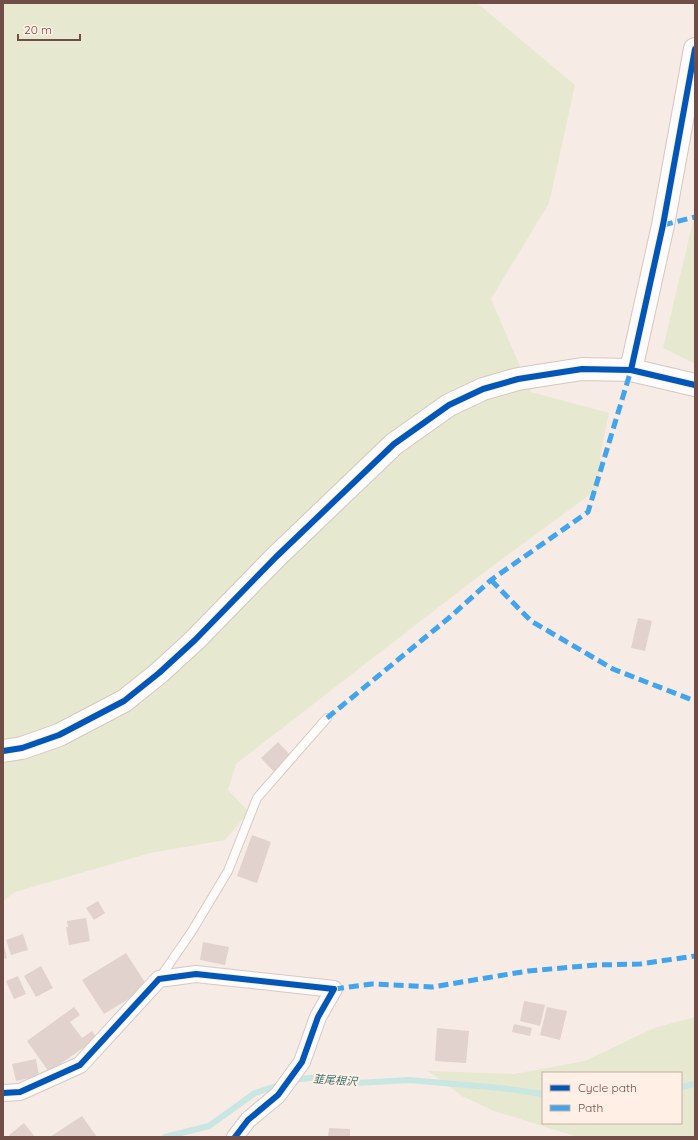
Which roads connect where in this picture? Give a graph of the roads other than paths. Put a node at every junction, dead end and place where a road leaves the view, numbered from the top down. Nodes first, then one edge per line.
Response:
1 (695, 49) edge
2 (631, 370) junction
3 (695, 386) edge
4 (327, 718) dead end
5 (3, 751) edge
6 (158, 979) junction
7 (3, 1093) edge
8 (234, 1137) edge

1 - 2 street
2 - 3 street
2 - 5 street
4 - 6 lane
6 - 7 street
6 - 8 street

